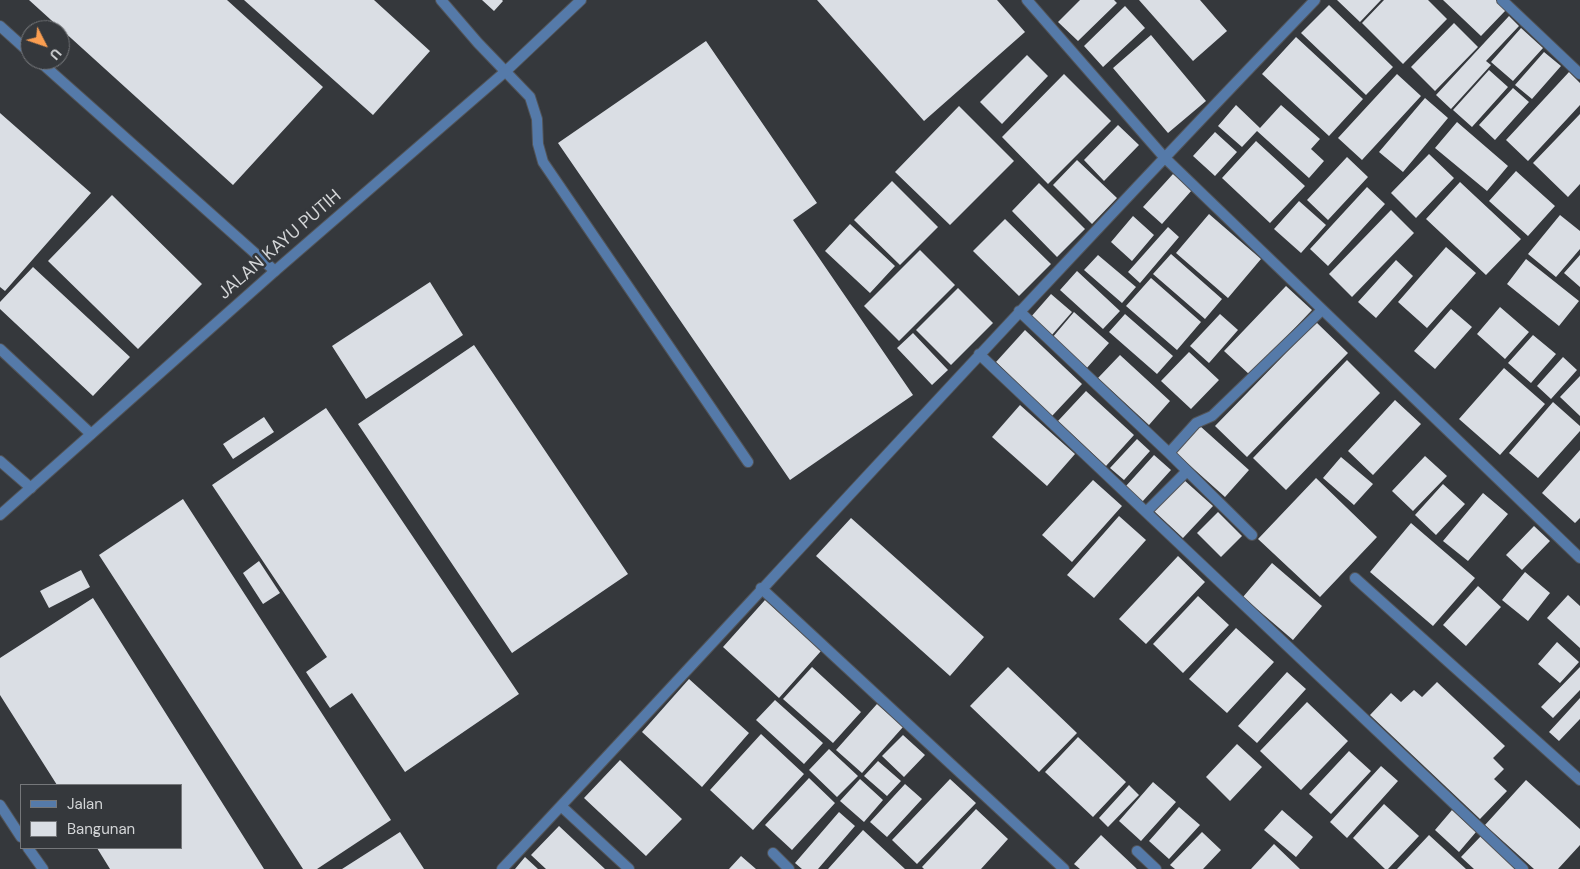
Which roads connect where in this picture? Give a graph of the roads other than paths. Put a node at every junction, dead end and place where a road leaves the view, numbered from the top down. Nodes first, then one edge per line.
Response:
1 (441, 0) edge
2 (582, 0) edge
3 (1027, 0) edge
4 (1315, 0) edge
5 (1502, 0) edge
6 (0, 26) edge
7 (20, 44) edge
8 (49, 70) edge
9 (506, 71) junction
10 (1580, 74) edge
11 (1164, 157) junction
12 (275, 270) junction
13 (1322, 310) junction
14 (1019, 311) junction
15 (0, 349) edge
16 (979, 354) junction
17 (91, 434) junction
18 (1170, 454) junction
19 (0, 461) edge
20 (748, 462) dead end
21 (1187, 471) junction
22 (30, 488) junction
23 (1146, 512) junction
24 (0, 515) edge
25 (1252, 535) dead end
26 (1580, 558) edge
27 (1355, 578) dead end
28 (761, 588) junction
29 (1580, 780) edge
30 (0, 806) edge
31 (561, 806) junction
32 (20, 836) edge
33 (29, 849) edge
34 (1137, 852) dead end
35 (772, 853) dead end
36 (42, 869) edge
37 (502, 869) edge
38 (629, 869) edge
39 (789, 869) edge
40 (1064, 869) edge
41 (1156, 869) edge
42 (1524, 869) edge

1 - 9 street
2 - 9 street, JALAN KAYU PUTIH
3 - 11 street
4 - 11 street
5 - 10 street
6 - 7 street
8 - 12 street
9 - 12 street, JALAN KAYU PUTIH
9 - 20 street
11 - 13 street
11 - 14 street
12 - 17 street, JALAN KAYU PUTIH
13 - 18 street
13 - 26 street
14 - 16 street
14 - 18 street
15 - 17 street
16 - 23 street
16 - 28 street
17 - 22 street, JALAN KAYU PUTIH
18 - 21 street
19 - 22 street
21 - 23 street
21 - 25 street
22 - 24 street, JALAN KAYU PUTIH
23 - 42 street
27 - 29 street
28 - 31 street
28 - 40 street
30 - 32 street
31 - 37 street
31 - 38 street
33 - 36 street
34 - 41 street
35 - 39 street

